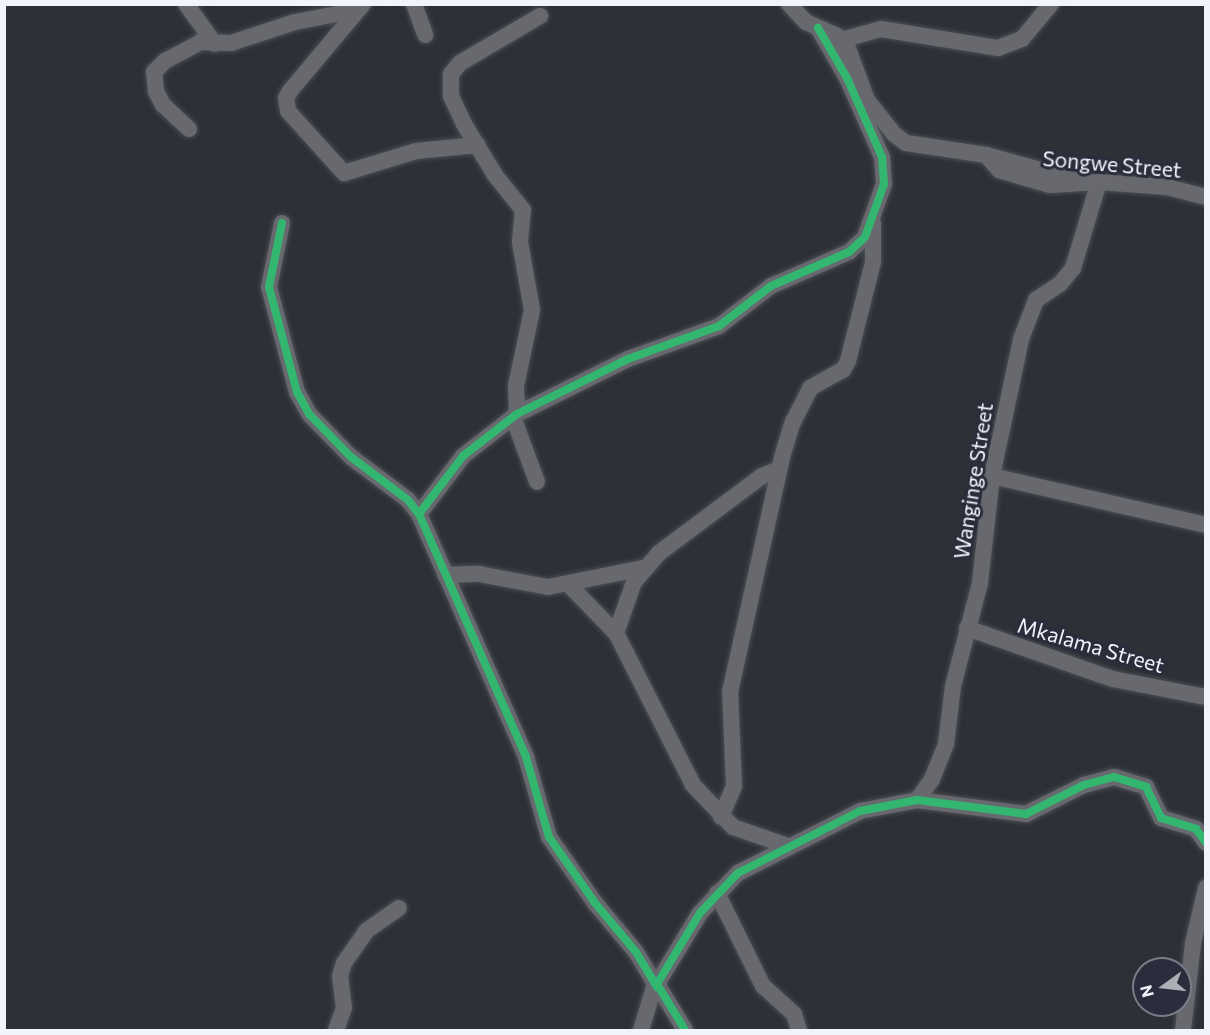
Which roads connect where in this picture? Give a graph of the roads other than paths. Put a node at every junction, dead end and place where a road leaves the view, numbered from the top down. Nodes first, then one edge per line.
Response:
1 (186, 4) edge
2 (414, 4) edge
3 (789, 4) edge
4 (1051, 4) edge
5 (360, 7) edge
6 (540, 16) dead end
7 (818, 28) junction
8 (425, 35) dead end
9 (841, 40) junction
10 (214, 44) junction
11 (189, 129) dead end
12 (478, 145) junction
13 (1092, 182) junction
14 (1206, 197) edge
15 (873, 221) junction
16 (282, 223) dead end
17 (515, 415) junction
18 (779, 469) junction
19 (992, 476) junction
20 (537, 482) dead end
21 (419, 514) junction
22 (1206, 525) edge
23 (644, 568) junction
24 (445, 575) junction
25 (568, 584) junction
26 (967, 628) junction
27 (616, 633) junction
28 (1206, 697) edge
29 (917, 800) junction
30 (721, 816) junction
31 (1206, 843) edge
32 (788, 846) junction
33 (1206, 888) edge
34 (717, 893) junction
35 (399, 908) dead end
36 (656, 986) junction
37 (336, 1030) edge
38 (641, 1030) edge
39 (685, 1030) edge
40 (799, 1030) edge
41 (1183, 1030) edge

1 - 10 street
2 - 8 street
3 - 7 street
4 - 9 street
5 - 10 street
5 - 12 street
6 - 12 street
7 - 9 street
7 - 15 street
9 - 13 street, Songwe Street
10 - 11 street
12 - 17 street
13 - 14 street, Songwe Street
13 - 19 street, Wanginge Street
15 - 17 street
15 - 18 street
16 - 21 street
17 - 20 street
17 - 21 street
18 - 23 street
18 - 30 street
19 - 22 street
19 - 26 street, Wanginge Street
21 - 24 street
23 - 25 street
23 - 27 street
24 - 25 street
24 - 36 street
25 - 27 street
26 - 28 street, Mkalama Street
26 - 29 street, Wanginge Street
27 - 30 street
29 - 31 street
29 - 32 street
30 - 32 street
32 - 34 street
33 - 41 street
34 - 36 street
34 - 40 street
35 - 37 street
36 - 38 street
36 - 39 street

